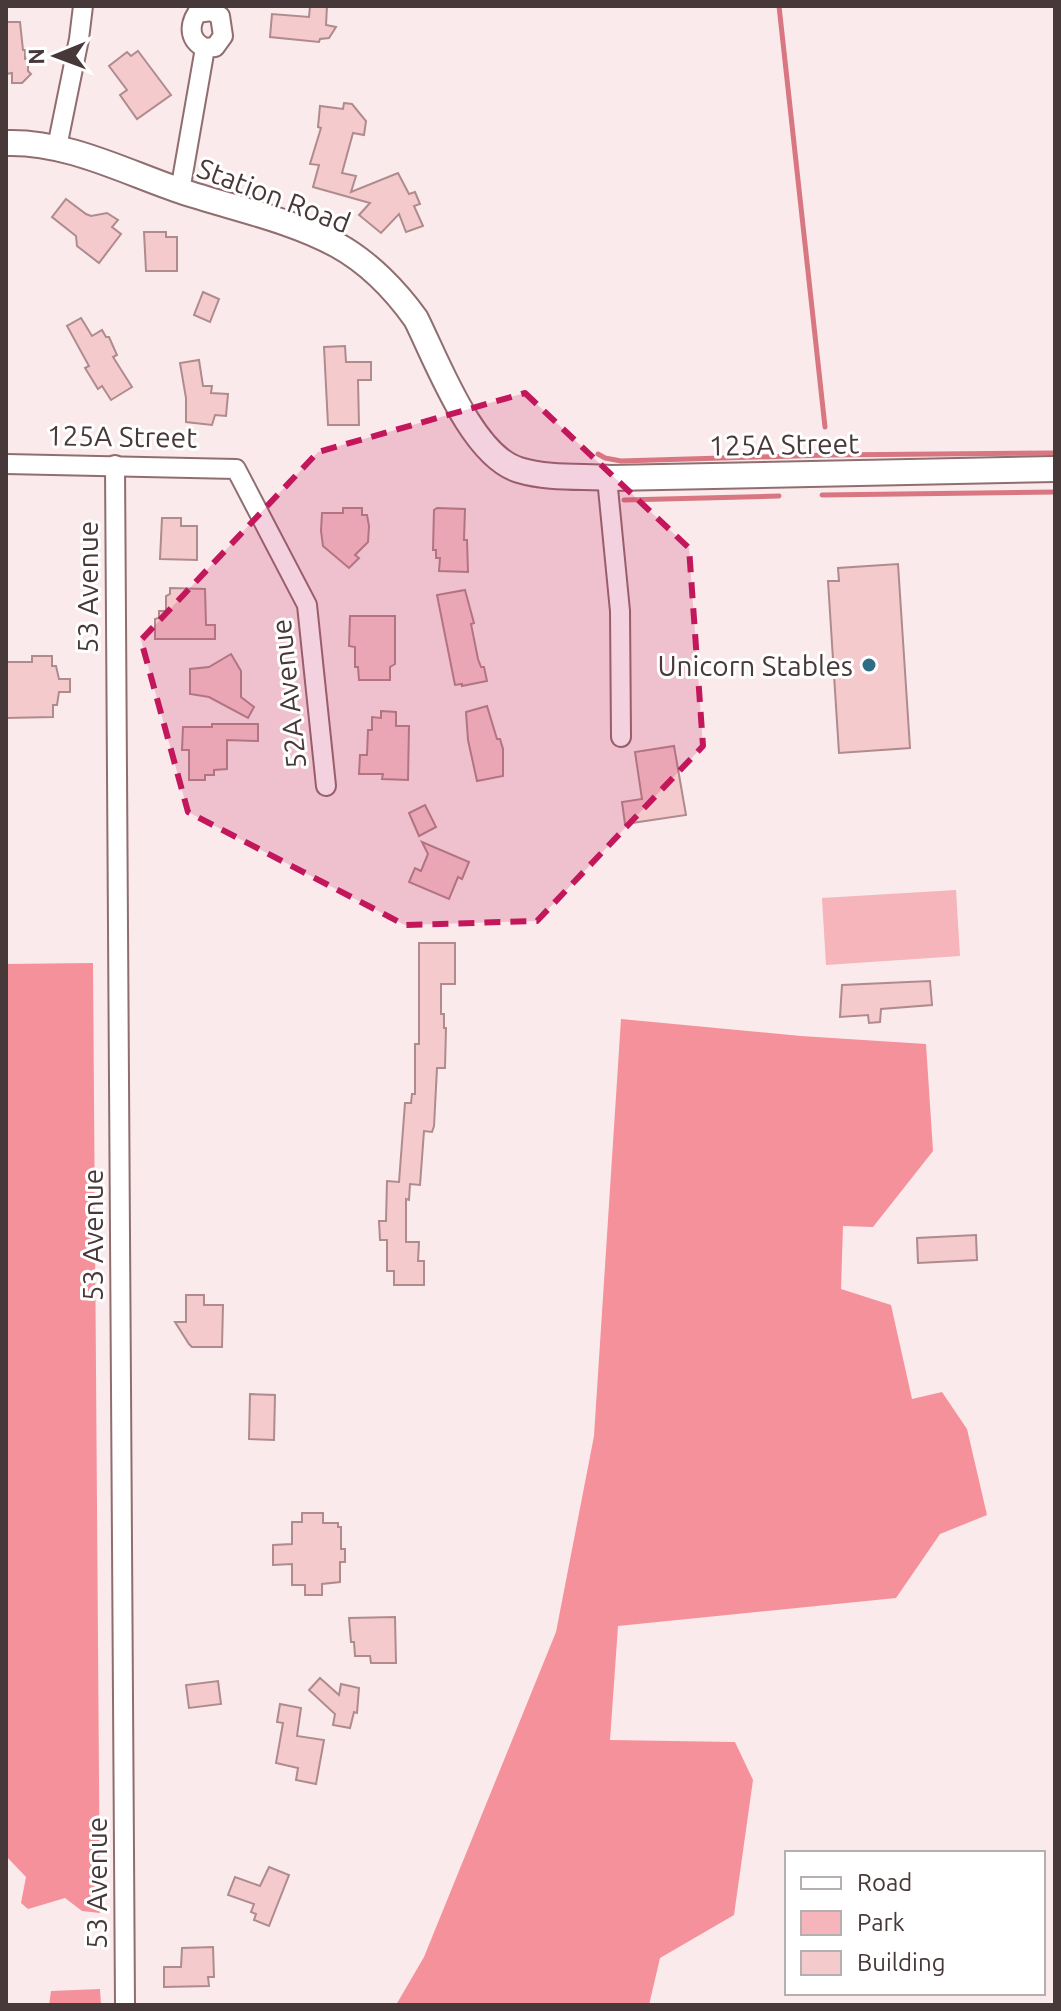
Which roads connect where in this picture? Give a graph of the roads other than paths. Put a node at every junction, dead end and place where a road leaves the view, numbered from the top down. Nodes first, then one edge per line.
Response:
1 (83, 6) edge
2 (205, 48) dead end
3 (6, 143) edge
4 (57, 147) junction
5 (180, 191) junction
6 (6, 464) edge
7 (115, 465) junction
8 (236, 469) joint
9 (515, 469) joint
10 (1055, 469) edge
11 (607, 478) junction
12 (621, 737) dead end
13 (326, 786) dead end
14 (125, 2005) edge

1 - 4 street
2 - 5 street
3 - 4 street, Station Road
4 - 5 street, Station Road
5 - 9 street, Station Road
6 - 7 street, 125A Street
7 - 8 street, 125A Street
7 - 14 street, 53 Avenue
8 - 13 street, 52A Avenue
9 - 11 street, 125A Street
10 - 11 street, 125A Street
11 - 12 street

